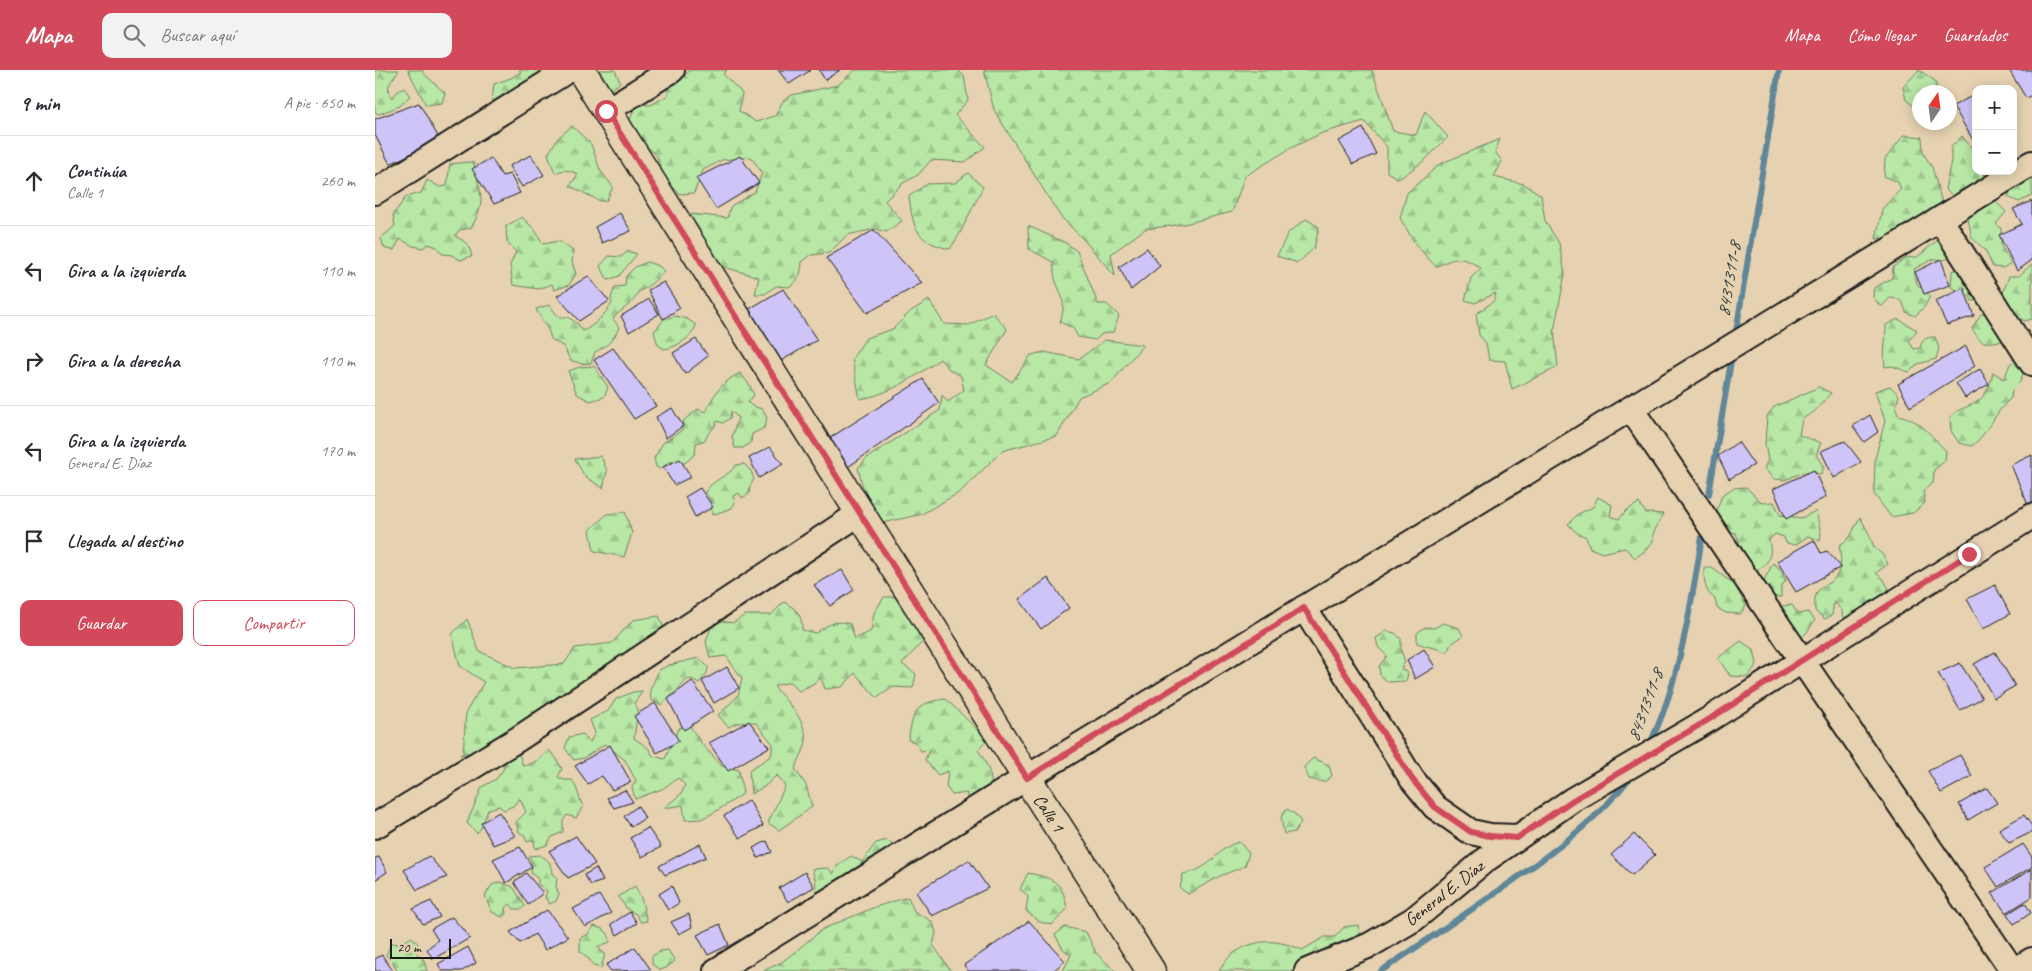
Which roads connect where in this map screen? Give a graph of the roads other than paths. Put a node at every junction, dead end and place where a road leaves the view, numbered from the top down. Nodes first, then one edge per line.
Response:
1 (568, 70) edge
2 (581, 70) edge
3 (672, 70) edge
4 (606, 111) junction
5 (2032, 163) edge
6 (375, 192) edge
7 (1940, 219) junction
8 (2032, 363) edge
9 (1631, 409) junction
10 (860, 513) junction
11 (2032, 516) edge
12 (1304, 608) junction
13 (1802, 660) junction
14 (1027, 778) junction
15 (375, 826) edge
16 (1517, 838) junction
17 (2032, 960) edge
18 (716, 971) edge
19 (1151, 971) edge
20 (1307, 971) edge
21 (2014, 971) edge

1 - 6 street
2 - 4 street, Calle 1
3 - 4 street
4 - 10 street, Calle 1
5 - 7 street
7 - 8 street
7 - 9 street
9 - 12 street
9 - 13 street
10 - 14 street, Calle 1
10 - 15 street
11 - 13 street, General E. Díaz
12 - 14 street
12 - 16 street
13 - 16 street, General E. Díaz
13 - 21 street
14 - 18 street
14 - 19 street, Calle 1
16 - 20 street, General E. Díaz
17 - 21 street

